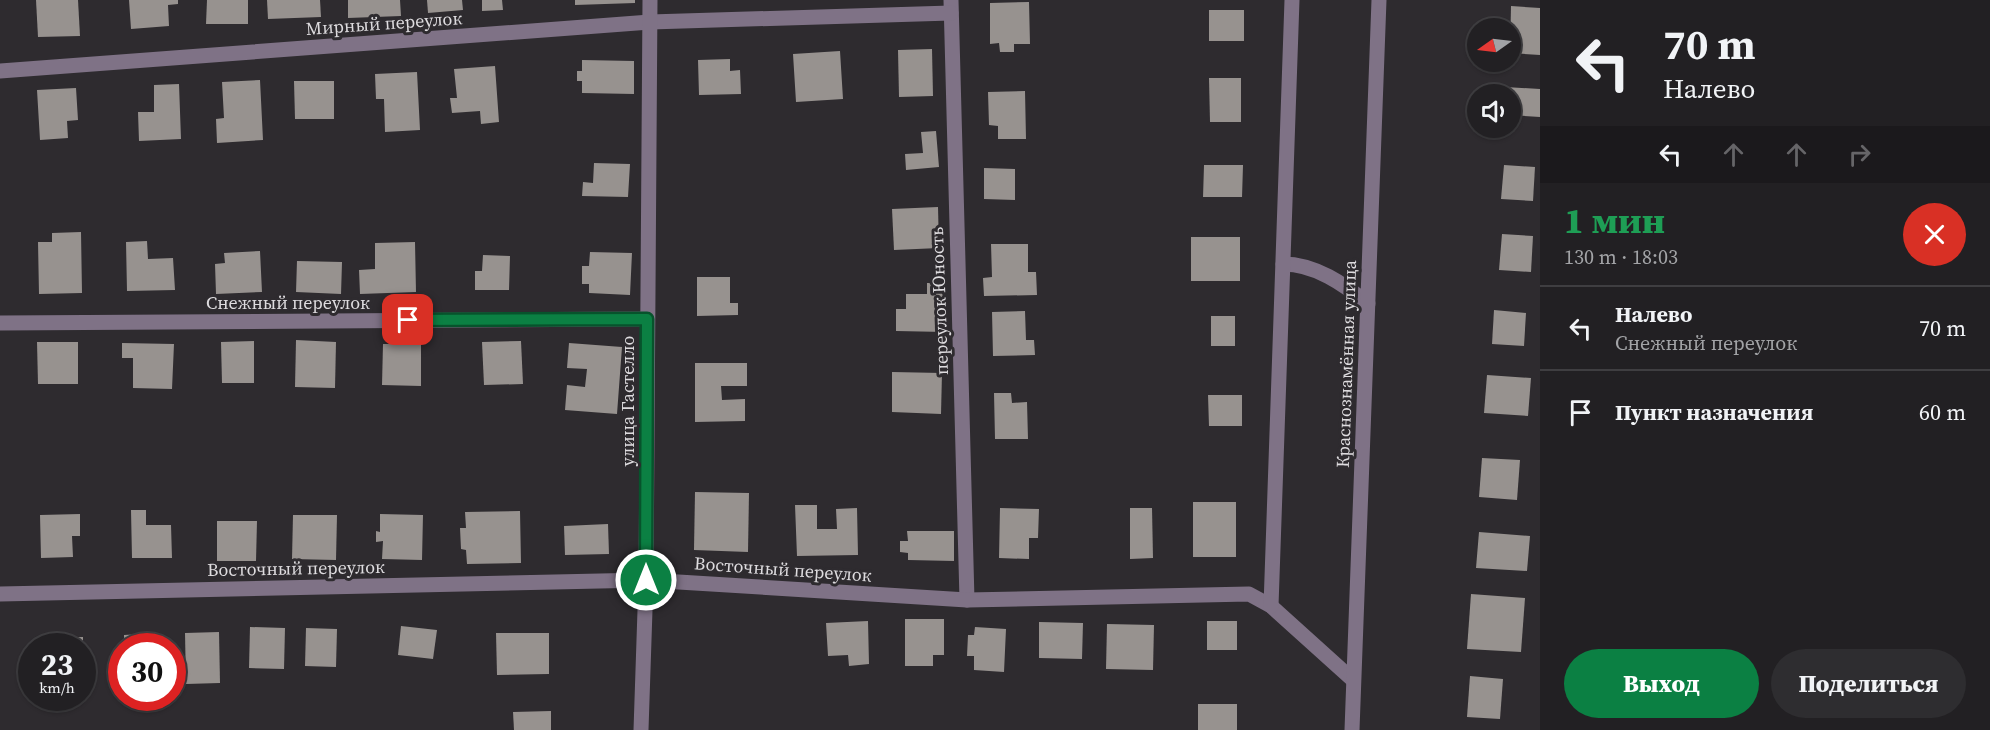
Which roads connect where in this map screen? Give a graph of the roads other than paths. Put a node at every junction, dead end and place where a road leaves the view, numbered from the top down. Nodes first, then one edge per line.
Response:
1 (650, 0) edge
2 (1292, 0) edge
3 (1380, 0) edge
4 (951, 7) edge
5 (650, 22) junction
6 (0, 71) edge
7 (1283, 264) junction
8 (1368, 304) junction
9 (647, 319) junction
10 (0, 323) edge
11 (646, 580) junction
12 (0, 594) edge
13 (967, 600) junction
14 (1271, 606) junction
15 (1353, 680) junction
16 (641, 730) edge
17 (1352, 730) edge

1 - 5 street, улица Гастелло
2 - 7 street
3 - 8 street, Краснознамённая улица
4 - 5 street, Мирный переулок
4 - 13 street, переулок Юность
5 - 6 street, Мирный переулок
5 - 9 street, улица Гастелло
7 - 8 street
7 - 14 street
8 - 15 street, Краснознамённая улица
9 - 10 street, Снежный переулок
9 - 11 street, улица Гастелло
11 - 12 street, Восточный переулок
11 - 13 street, Восточный переулок
11 - 16 street, улица Гастелло
13 - 14 street, Восточный переулок
14 - 15 street, Восточный переулок
15 - 17 street, Краснознамённая улица

